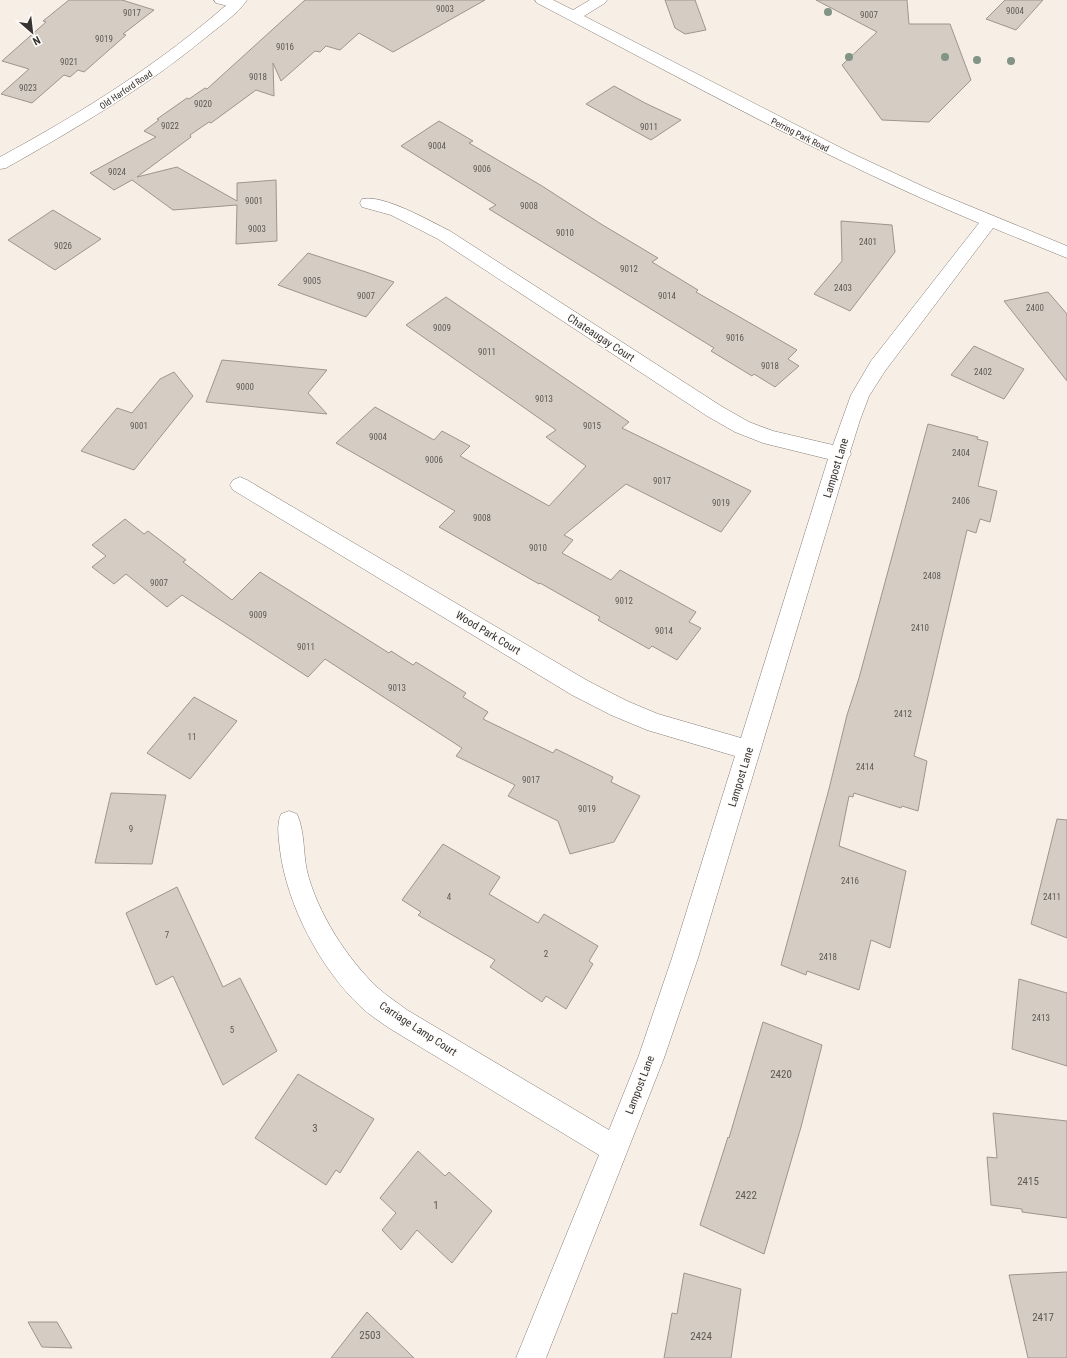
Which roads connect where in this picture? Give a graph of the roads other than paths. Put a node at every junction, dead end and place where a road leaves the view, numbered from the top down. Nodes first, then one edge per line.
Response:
1 (221, 0) edge
2 (542, 0) edge
3 (600, 0) edge
4 (238, 2) edge
5 (573, 16) junction
6 (0, 164) edge
7 (368, 203) dead end
8 (990, 220) junction
9 (1067, 252) edge
10 (841, 454) junction
11 (240, 485) dead end
12 (749, 750) junction
13 (289, 822) dead end
14 (615, 1148) junction
15 (531, 1358) edge

1 - 4 street
2 - 5 street, Perring Park Road
3 - 5 street
4 - 6 street, Old Harford Road
5 - 8 street, Perring Park Road
7 - 10 street, Chateaugay Court
8 - 9 street, Perring Park Road
8 - 10 street, Lampost Lane
10 - 12 street, Lampost Lane
11 - 12 street, Wood Park Court
12 - 14 street, Lampost Lane
13 - 14 street, Carriage Lamp Court
14 - 15 street, Lampost Lane

